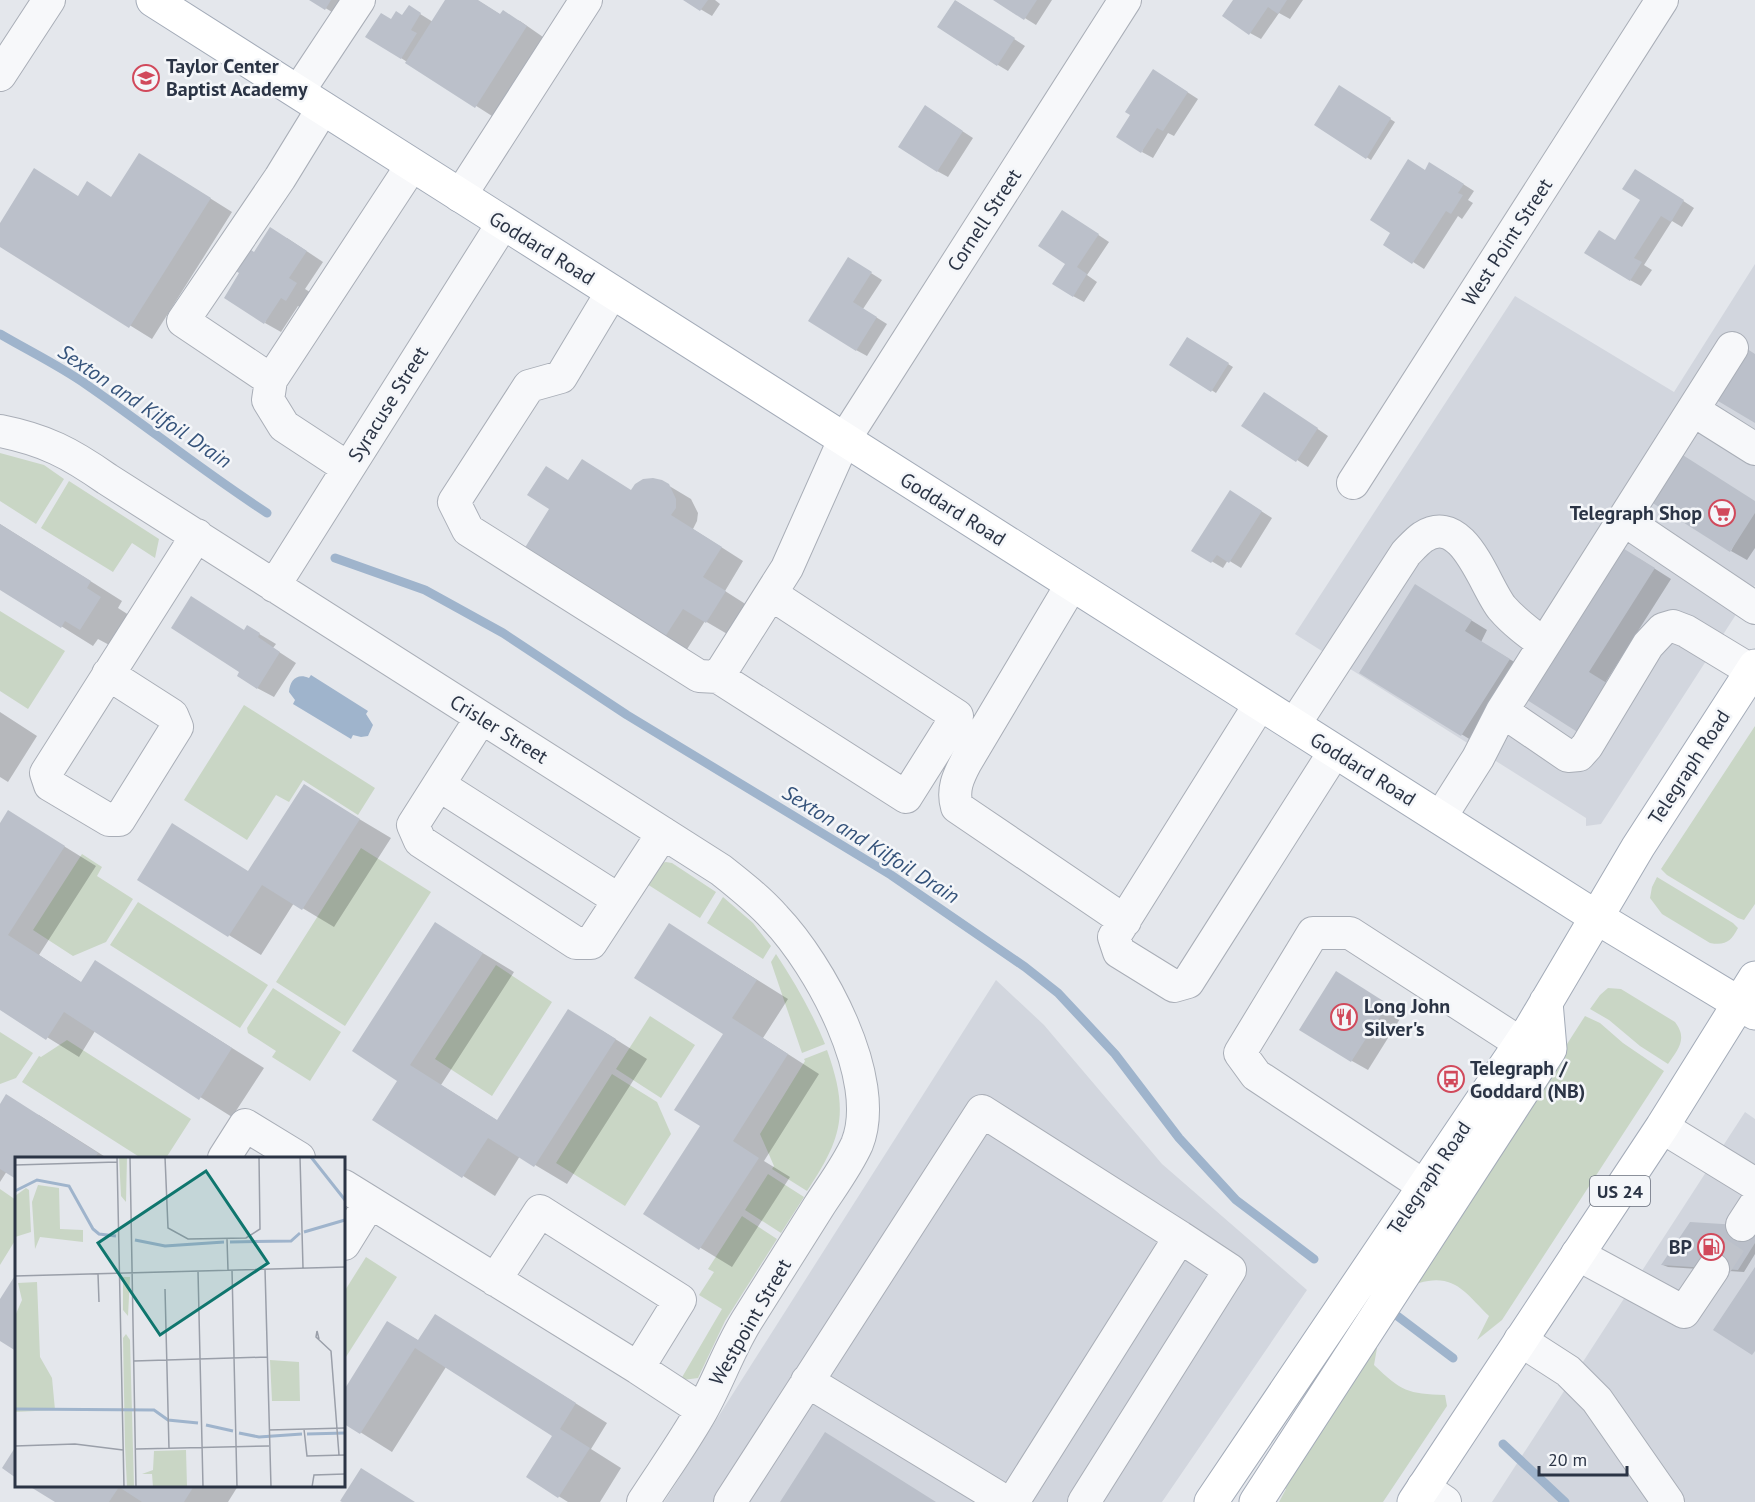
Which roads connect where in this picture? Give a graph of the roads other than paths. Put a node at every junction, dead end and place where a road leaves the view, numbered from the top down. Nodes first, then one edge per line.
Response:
1 (49, 0) edge
2 (153, 0) edge
3 (359, 0) edge
4 (586, 0) edge
5 (1125, 0) edge
6 (1662, 0) edge
7 (11, 35) edge
8 (0, 75) edge
9 (310, 100) junction
10 (412, 165) junction
11 (460, 196) junction
12 (503, 223) junction
13 (612, 292) junction
14 (1732, 348) dead end
15 (271, 380) junction
16 (1693, 410) junction
17 (0, 431) edge
18 (844, 440) junction
19 (1755, 449) edge
20 (348, 468) junction
21 (1353, 483) dead end
22 (1624, 519) junction
23 (197, 535) junction
24 (1072, 584) junction
25 (274, 586) junction
26 (771, 594) junction
27 (1755, 608) edge
28 (1544, 644) junction
29 (1753, 668) edge
30 (108, 674) junction
31 (718, 677) junction
32 (1260, 704) junction
33 (1502, 711) junction
34 (481, 718) junction
35 (1294, 725) junction
36 (1335, 751) junction
37 (439, 785) junction
38 (1440, 818) junction
39 (663, 833) junction
40 (620, 900) junction
41 (1596, 917) junction
42 (1125, 921) junction
43 (1750, 998) edge
44 (1546, 1002) junction
45 (1520, 1043) junction
46 (1662, 1127) junction
47 (857, 1143) joint
48 (225, 1157) edge
49 (297, 1157) edge
50 (1755, 1184) edge
51 (1424, 1186) junction
52 (345, 1187) edge
53 (370, 1202) junction
54 (1180, 1237) junction
55 (345, 1242) edge
56 (1577, 1254) junction
57 (1713, 1269) tunnel mouth
58 (495, 1280) junction
59 (1520, 1340) junction
60 (638, 1368) junction
61 (807, 1381) junction
62 (702, 1410) junction
63 (1427, 1497) edge
64 (643, 1502) edge
65 (730, 1502) edge
66 (1006, 1502) edge
67 (1013, 1502) edge
68 (1084, 1502) edge
69 (1211, 1502) edge
70 (1256, 1502) edge
71 (1668, 1502) edge

1 - 7 street
2 - 9 main road, Goddard Road
3 - 9 street
4 - 11 street
5 - 18 street, Cornell Street
6 - 21 street, West Point Street
7 - 8 street
9 - 10 main road, Goddard Road
9 - 15 street
10 - 11 main road, Goddard Road
10 - 15 street
11 - 12 main road, Goddard Road
12 - 13 main road, Goddard Road
12 - 20 street, Syracuse Street
13 - 18 main road, Goddard Road
13 - 31 street
14 - 16 street
15 - 20 street
16 - 19 street
16 - 22 street
17 - 23 street, Crisler Street
18 - 24 main road, Goddard Road
18 - 26 street, Cornell Street
20 - 25 street, Syracuse Street
22 - 27 street
22 - 28 street
23 - 25 street, Crisler Street
23 - 30 street
24 - 32 main road, Goddard Road
24 - 42 street
25 - 34 street, Crisler Street
26 - 31 street, Cornell Street
26 - 31 street
28 - 33 street
28 - 35 street
29 - 33 street
29 - 41 main road, Telegraph Road
30 - 30 street
32 - 35 main road, Goddard Road
32 - 42 street
33 - 38 street
34 - 37 street
34 - 39 street, Crisler Street
35 - 36 main road, Goddard Road
36 - 38 main road, Goddard Road
36 - 42 street
37 - 40 street
37 - 40 street
38 - 41 main road, Goddard Road
39 - 40 street
39 - 47 street, Crisler Street
41 - 43 main road, Goddard Road
41 - 44 main road, Telegraph Road
43 - 46 main road, US 24
44 - 45 main road, Telegraph Road
44 - 70 main road
45 - 51 main road, Telegraph Road
45 - 51 street
46 - 50 street
46 - 56 main road, US 24
47 - 62 street, Westpoint Street
48 - 49 street
51 - 69 main road, Telegraph Road
52 - 53 street
53 - 55 street
53 - 58 street
54 - 61 street
54 - 67 street
54 - 68 street
56 - 57 street
56 - 59 main road, US 24
58 - 60 street
58 - 60 street
59 - 63 main road, US 24
59 - 71 street
60 - 62 street
61 - 65 street
61 - 66 street
62 - 64 street, Westpoint Street

